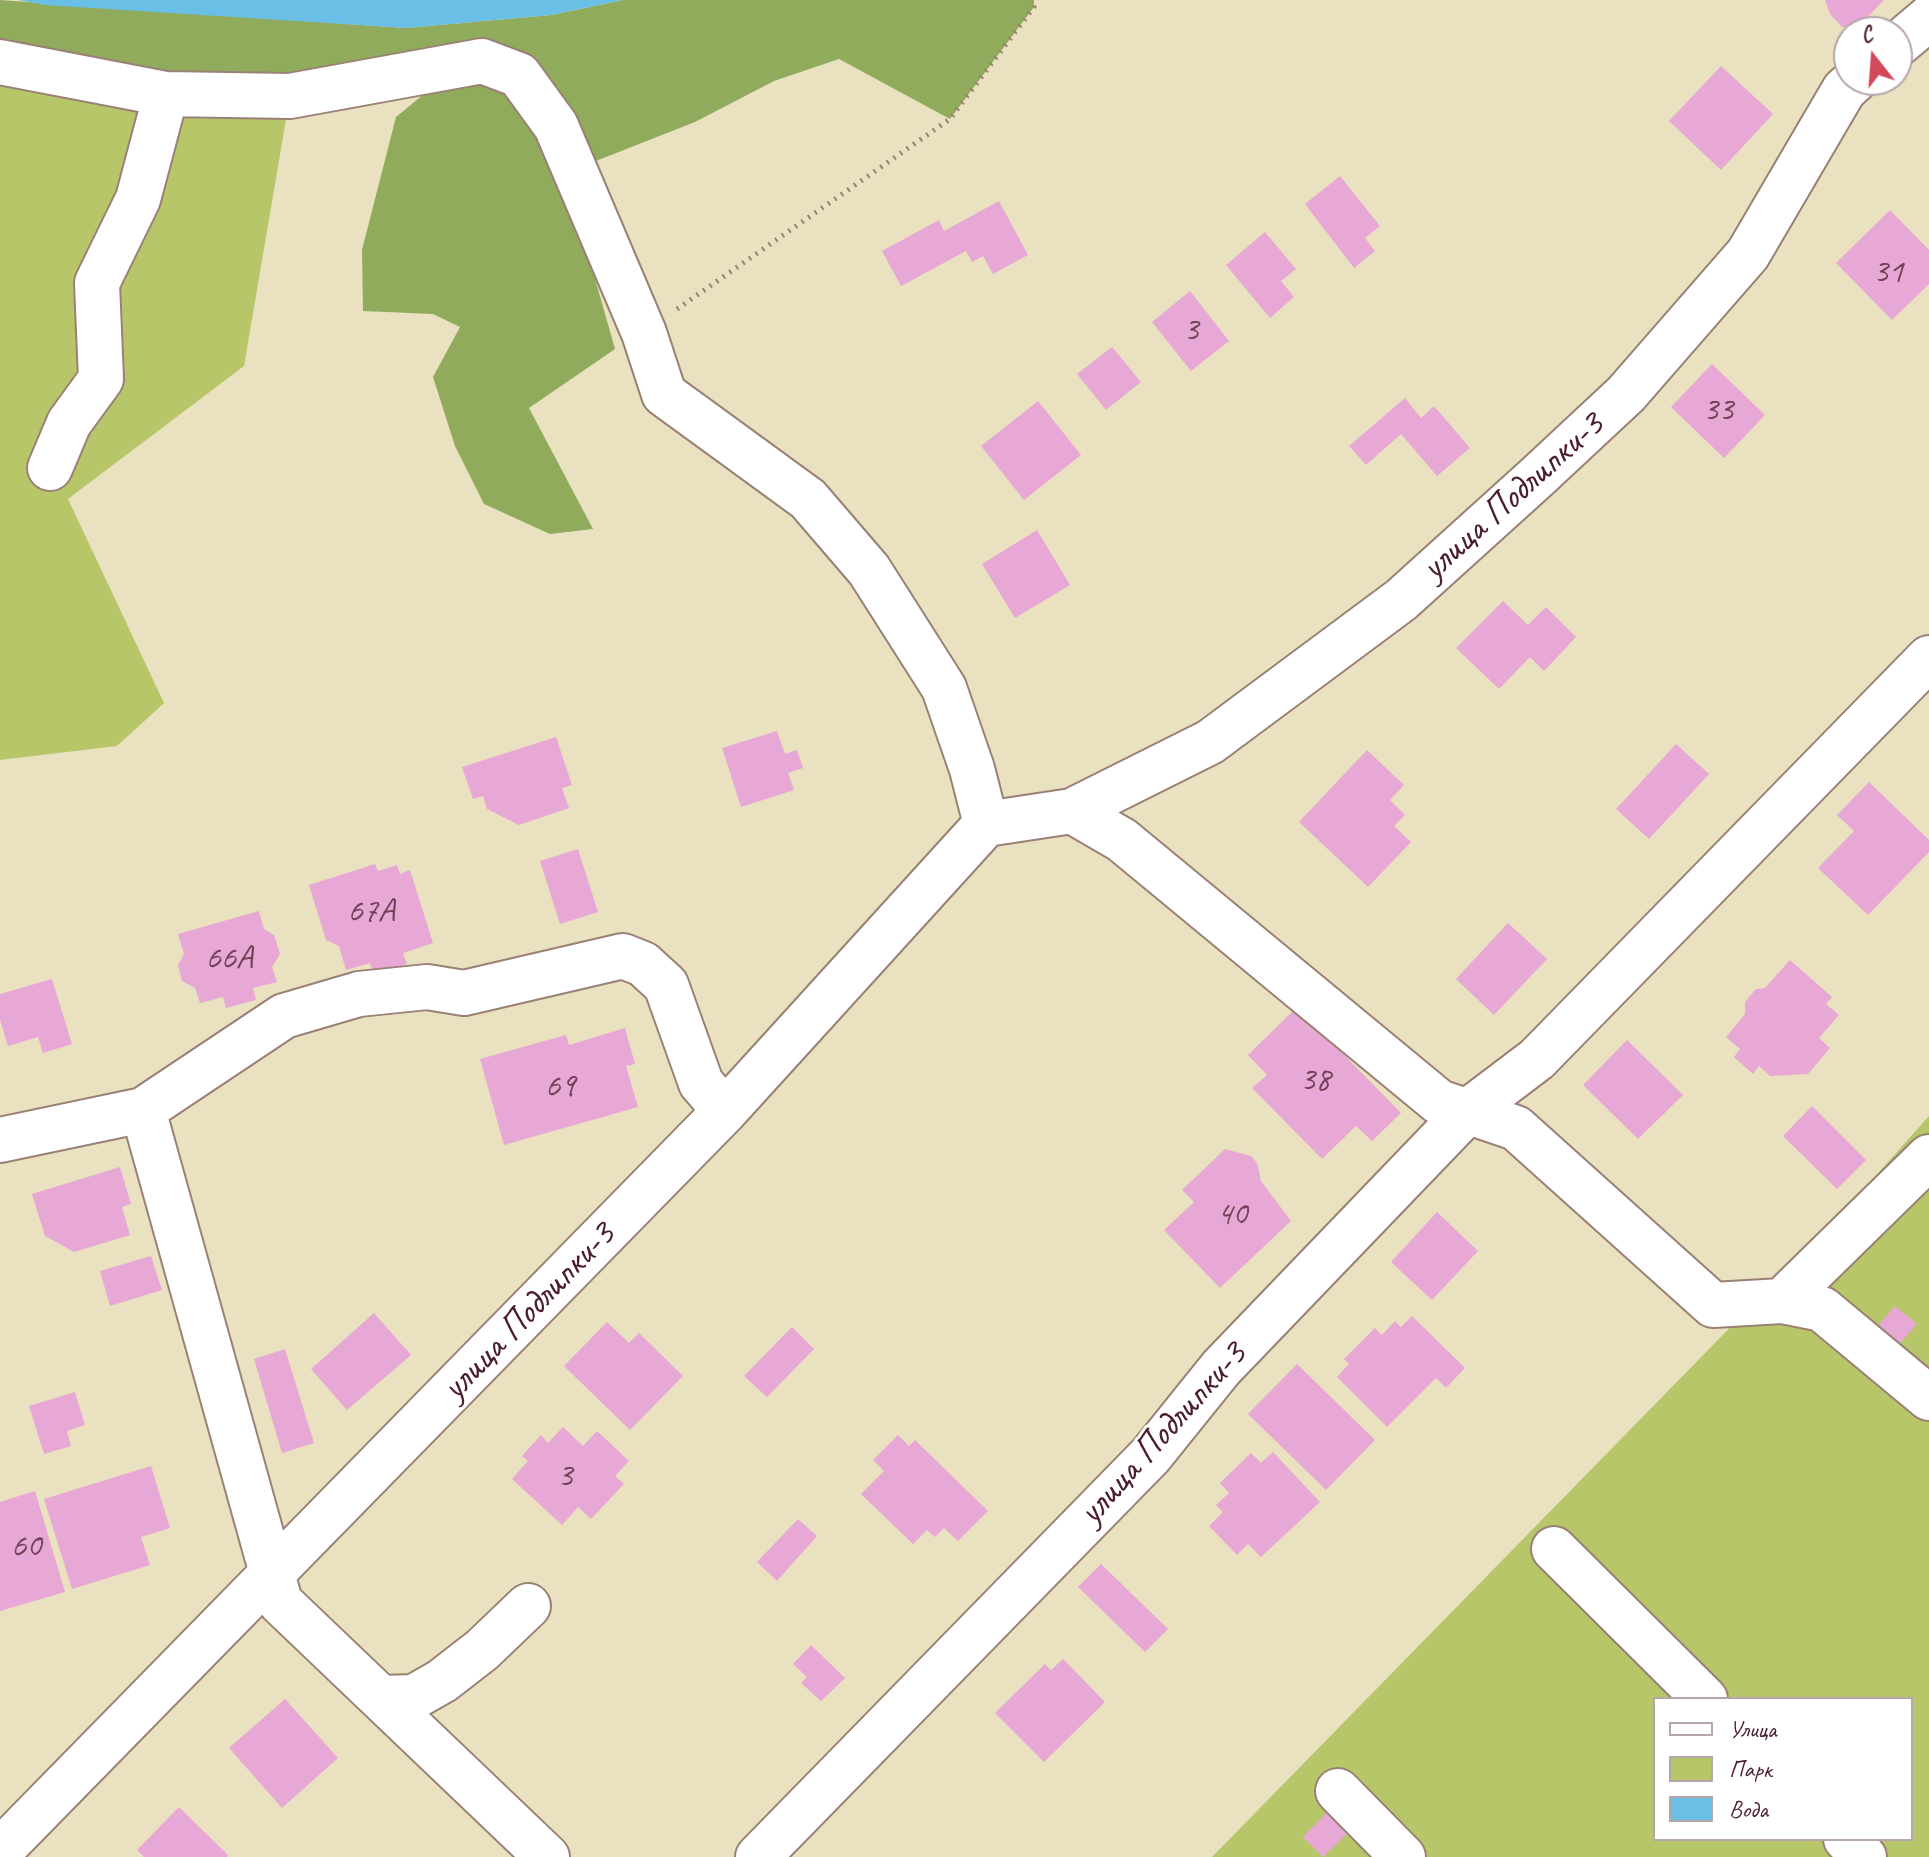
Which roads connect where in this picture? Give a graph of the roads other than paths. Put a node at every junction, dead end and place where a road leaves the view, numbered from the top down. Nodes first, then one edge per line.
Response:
1 (1929, 18) edge
2 (1913, 32) edge
3 (0, 62) edge
4 (166, 94) junction
5 (1840, 96) edge
6 (50, 468) dead end
7 (1929, 658) edge
8 (1072, 811) junction
9 (986, 824) junction
10 (143, 1110) junction
11 (725, 1111) junction
12 (1467, 1112) junction
13 (0, 1140) edge
14 (1929, 1157) edge
15 (1782, 1301) junction
16 (1929, 1398) edge
17 (1554, 1549) dead end
18 (271, 1576) junction
19 (528, 1606) dead end
20 (1703, 1697) edge
21 (382, 1698) junction
22 (1338, 1791) dead end
23 (1848, 1841) edge
24 (1, 1848) edge
25 (547, 1857) edge
26 (758, 1857) edge
27 (1403, 1857) edge
28 (1864, 1857) edge

1 - 2 street
3 - 4 street
4 - 6 street
4 - 9 street
5 - 8 street, улица Подлипки-3
7 - 12 street, улица Подлипки-3
8 - 9 street, улица Подлипки-3
8 - 12 street
9 - 11 street, улица Подлипки-3
10 - 11 street
10 - 13 street
10 - 18 street
11 - 18 street, улица Подлипки-3
12 - 15 street
12 - 26 street, улица Подлипки-3
14 - 15 street
15 - 16 street
17 - 20 street
18 - 21 street
18 - 24 street, улица Подлипки-3
19 - 21 street
21 - 25 street
22 - 27 street
23 - 28 street

